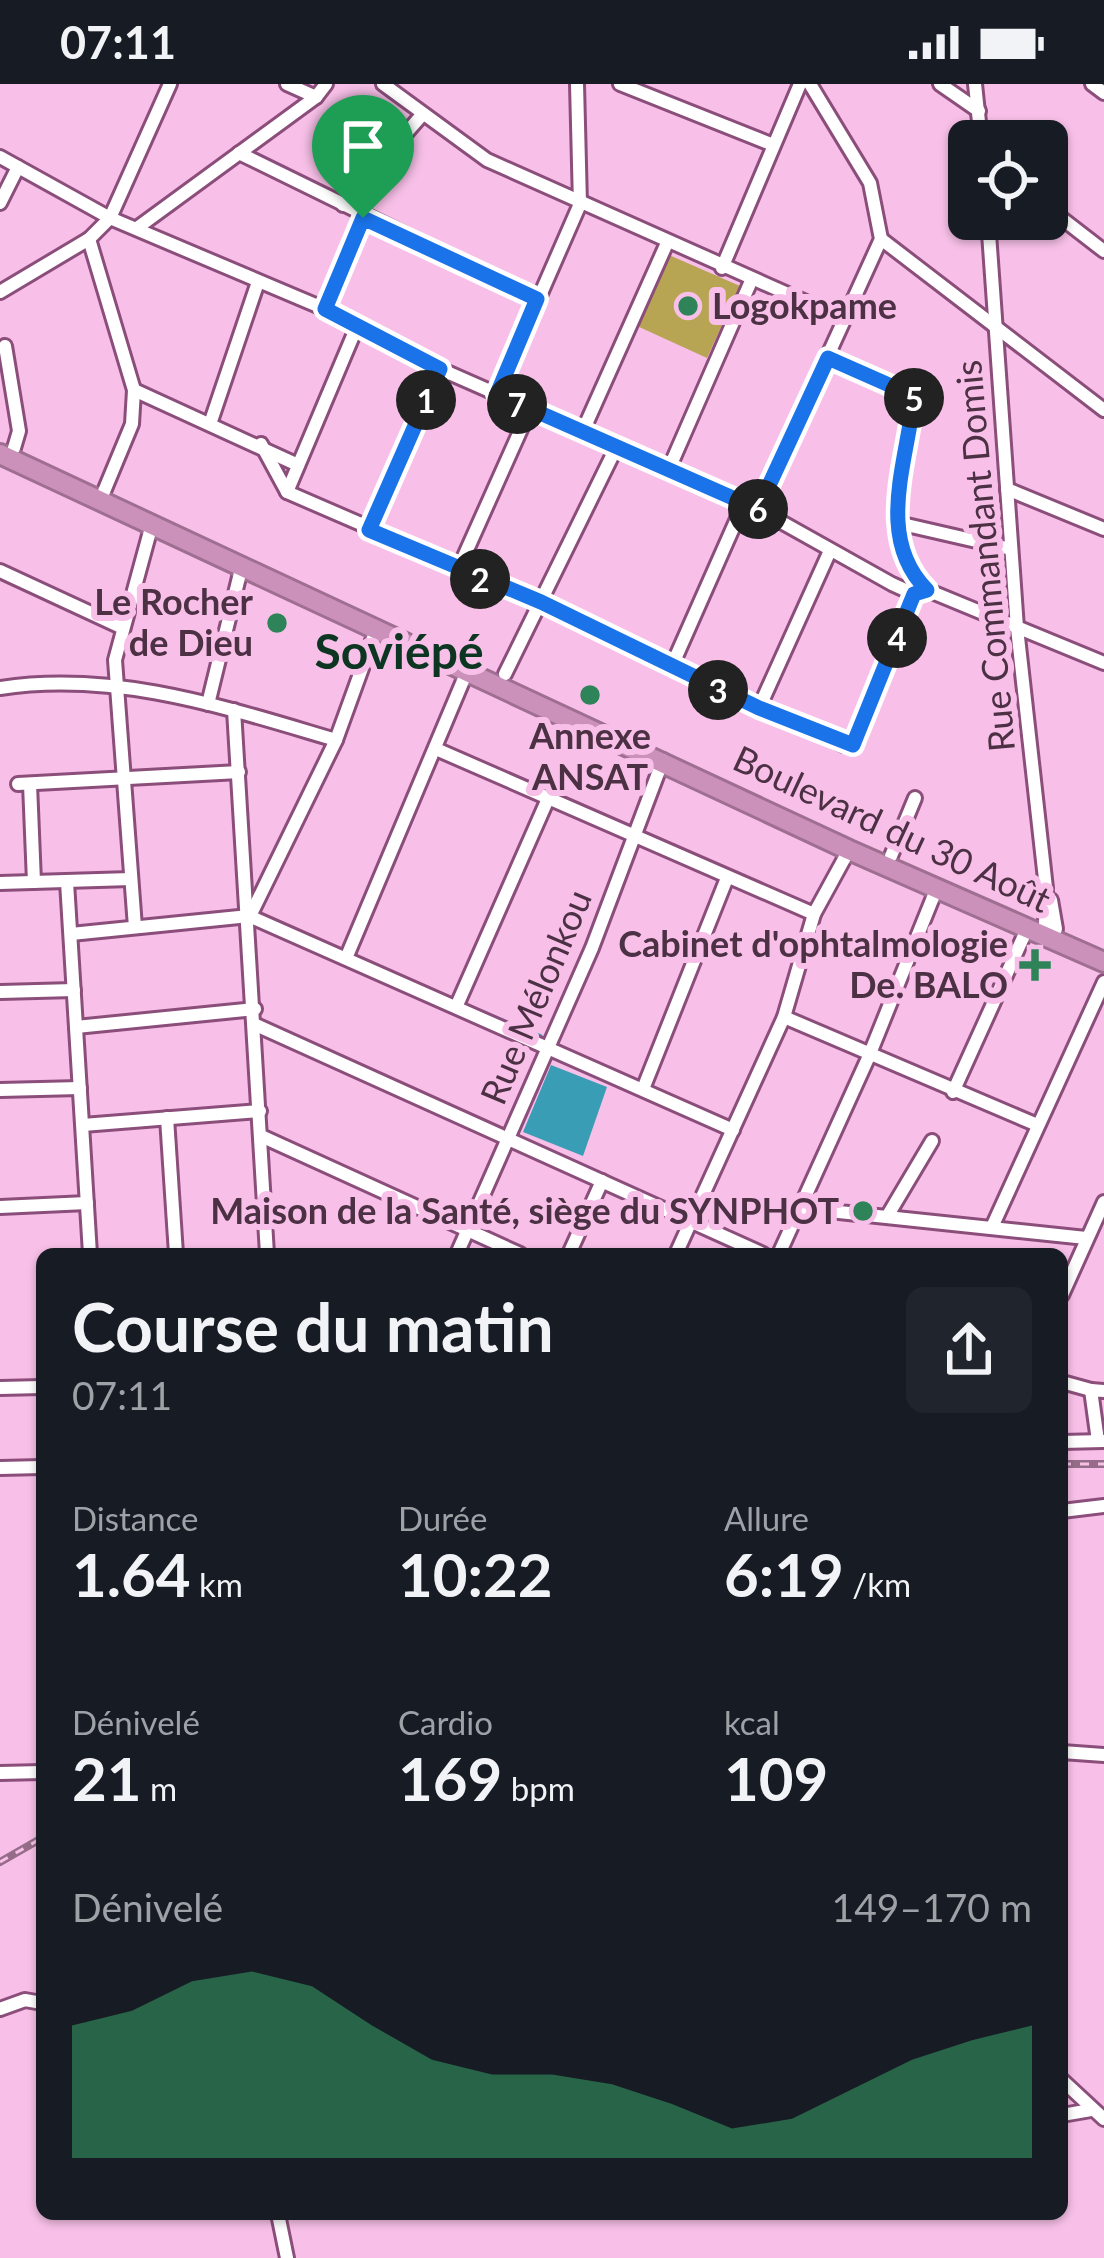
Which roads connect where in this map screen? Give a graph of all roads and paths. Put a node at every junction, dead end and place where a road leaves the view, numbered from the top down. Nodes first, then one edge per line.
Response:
1 (170, 84) edge
2 (287, 84) edge
3 (326, 84) edge
4 (383, 84) edge
5 (578, 84) edge
6 (620, 84) edge
7 (800, 84) edge
8 (810, 84) edge
9 (940, 84) edge
10 (975, 84) edge
11 (1092, 84) edge
12 (1104, 93) edge
13 (316, 97) junction
14 (979, 111) junction
15 (421, 116) junction
16 (980, 120) edge
17 (772, 144) junction
18 (239, 154) junction
19 (0, 157) edge
20 (17, 167) junction
21 (0, 203) edge
22 (580, 204) junction
23 (343, 205) junction
24 (110, 218) junction
25 (363, 218) junction
26 (1068, 223) edge
27 (137, 227) junction
28 (881, 238) junction
29 (88, 239) junction
30 (990, 240) edge
31 (668, 243) junction
32 (1104, 251) edge
33 (722, 268) junction
34 (751, 281) junction
35 (258, 282) junction
36 (0, 292) edge
37 (537, 299) junction
38 (325, 309) junction
39 (844, 319) junction
40 (358, 324) junction
41 (998, 329) junction
42 (4, 346) dead end
43 (828, 358) junction
44 (440, 369) junction
45 (134, 390) junction
46 (497, 394) junction
47 (530, 410) junction
48 (1104, 410) edge
49 (211, 421) junction
50 (582, 433) junction
51 (261, 444) junction
52 (616, 448) junction
53 (6, 450) edge
54 (298, 465) junction
55 (668, 471) junction
56 (0, 477) edge
57 (1006, 489) junction
58 (287, 492) junction
59 (102, 497) junction
60 (751, 506) junction
61 (898, 523) junction
62 (152, 524) junction
63 (1104, 529) edge
64 (369, 530) junction
65 (1011, 549) junction
66 (829, 553) junction
67 (242, 565) junction
68 (458, 570) junction
69 (0, 571) edge
70 (920, 592) junction
71 (541, 602) junction
72 (377, 626) junction
73 (121, 627) junction
74 (1017, 628) junction
75 (1104, 663) edge
76 (671, 668) junction
77 (468, 669) junction
78 (502, 679) junction
79 (116, 684) junction
80 (0, 688) edge
81 (208, 704) junction
82 (759, 708) junction
83 (234, 710) junction
84 (337, 740) junction
85 (436, 749) junction
86 (665, 755) junction
87 (239, 772) junction
88 (124, 781) junction
89 (915, 798) dead end
90 (547, 801) junction
91 (633, 837) junction
92 (849, 850) junction
93 (891, 856) junction
94 (727, 878) junction
95 (131, 879) junction
96 (68, 881) junction
97 (34, 882) junction
98 (0, 884) edge
99 (936, 890) junction
100 (814, 914) junction
101 (249, 916) junction
102 (135, 927) junction
103 (1044, 932) junction
104 (70, 934) junction
105 (1104, 949) edge
106 (347, 956) junction
107 (1104, 962) edge
108 (1104, 982) edge
109 (74, 990) junction
110 (0, 992) edge
111 (457, 1005) junction
112 (255, 1009) junction
113 (784, 1017) junction
114 (256, 1025) junction
115 (76, 1027) junction
116 (549, 1047) junction
117 (869, 1056) junction
118 (80, 1088) junction
119 (643, 1089) junction
120 (0, 1090) edge
121 (953, 1092) junction
122 (260, 1111) junction
123 (167, 1118) junction
124 (1035, 1124) junction
125 (82, 1125) junction
126 (733, 1130) junction
127 (261, 1136) junction
128 (508, 1138) junction
129 (932, 1141) dead end
130 (602, 1181) junction
131 (1104, 1202) edge
132 (87, 1203) junction
133 (0, 1207) edge
134 (801, 1208) junction
135 (888, 1215) junction
136 (691, 1221) junction
137 (993, 1225) junction
138 (468, 1230) junction
139 (1086, 1238) junction
140 (91, 1248) edge
141 (176, 1248) edge
142 (271, 1248) edge
143 (460, 1248) edge
144 (507, 1248) edge
145 (571, 1248) edge
146 (679, 1248) edge
147 (750, 1248) edge
148 (782, 1248) edge
149 (1068, 1281) edge
150 (1068, 1383) edge
151 (0, 1388) edge
152 (36, 1388) edge
153 (1098, 1390) edge
154 (1101, 1441) edge
155 (1068, 1442) edge
156 (36, 1467) edge
157 (0, 1468) edge
158 (1104, 1506) edge
159 (1068, 1510) edge
160 (1068, 1752) edge
161 (1104, 1755) edge
162 (36, 1772) edge
163 (0, 1773) edge
164 (36, 2002) edge
165 (0, 2009) edge
166 (1068, 2086) edge
167 (1091, 2110) junction
168 (1068, 2114) edge
169 (1104, 2119) edge
170 (279, 2220) edge
171 (287, 2258) edge

1 - 24 street
2 - 13 street
3 - 13 street
4 - 15 street
5 - 22 street
6 - 17 street
7 - 17 street
8 - 28 street
9 - 14 street
10 - 14 street
11 - 12 street
13 - 18 street
14 - 16 street
15 - 22 street
15 - 23 street
17 - 33 street
18 - 23 street
18 - 27 street
19 - 20 street
20 - 21 street
20 - 24 street
22 - 31 street
22 - 37 street
23 - 25 street
24 - 27 street
24 - 29 street
25 - 37 street
25 - 38 street
26 - 32 street
27 - 35 street
28 - 39 street
28 - 41 street
29 - 36 street
29 - 45 street
30 - 41 street, Rue Commandant Domis
31 - 33 street
31 - 50 street
33 - 34 street
34 - 39 street
34 - 55 street
35 - 38 street
35 - 49 street
37 - 46 street
38 - 40 street
39 - 43 street
40 - 44 street
40 - 54 street
41 - 48 street
41 - 57 street, Rue Commandant Domis
42 - 53 street
43 - 60 street
43 - 61 street
44 - 46 street
44 - 64 street
45 - 49 street
45 - 59 street
46 - 47 street
47 - 50 street
47 - 68 street
49 - 51 street
50 - 52 street
51 - 54 street
51 - 58 street
52 - 55 street
52 - 71 street
53 - 56 street
53 - 59 highway, Boulevard du 30 Août
54 - 58 street
55 - 60 street
57 - 63 street
57 - 65 street, Rue Commandant Domis
58 - 64 street
59 - 62 highway, Boulevard du 30 Août
59 - 78 highway, Boulevard du 30 Août
60 - 66 street
60 - 76 street
61 - 65 street
61 - 70 street
62 - 67 highway, Boulevard du 30 Août
62 - 73 street
64 - 68 street
65 - 74 street, Rue Commandant Domis
66 - 70 street
66 - 82 street
67 - 72 highway, Boulevard du 30 Août
67 - 81 street
68 - 71 street
69 - 73 street
70 - 74 street
70 - 82 street
71 - 76 street
71 - 78 street
72 - 77 highway, Boulevard du 30 Août
72 - 84 street
73 - 79 street
74 - 75 street
74 - 103 street, Rue Commandant Domis
76 - 82 street
77 - 78 highway, Boulevard du 30 Août
77 - 85 street
78 - 86 highway, Boulevard du 30 Août
79 - 80 street
79 - 81 street
79 - 88 street
81 - 83 street
83 - 84 street
83 - 87 street
84 - 101 street
85 - 90 street
85 - 106 street
86 - 91 street, Rue Mélonkou
86 - 92 highway, Boulevard du 30 Août
86 - 93 highway, Boulevard du 30 Août
87 - 88 street
87 - 101 street
88 - 95 street
88 - 97 street
89 - 93 street
90 - 91 street
90 - 111 street
91 - 94 street
91 - 116 street, Rue Mélonkou
92 - 99 highway, Boulevard du 30 Août
92 - 100 street
93 - 103 highway, Boulevard du 30 Août
94 - 100 street
94 - 119 street
95 - 96 street
95 - 102 street
96 - 97 street
96 - 104 street
97 - 98 street
99 - 103 highway, Boulevard du 30 Août
99 - 117 street
100 - 113 street
101 - 102 street
101 - 106 street
101 - 112 street
102 - 104 street
103 - 105 highway, Boulevard du 30 Août
103 - 107 highway, Boulevard du 30 Août
103 - 121 street
104 - 109 street
106 - 111 street
108 - 124 street
109 - 110 street
109 - 115 street
111 - 116 street
112 - 114 street
112 - 115 street
113 - 117 street
113 - 126 street
114 - 122 street
114 - 128 street
115 - 118 street
116 - 119 street
116 - 128 street, Rue Mélonkou
117 - 121 street
117 - 134 street
118 - 120 street
118 - 125 street
119 - 126 street
121 - 124 street
122 - 123 street
122 - 127 street
123 - 125 street
123 - 141 street
124 - 137 street
125 - 132 street
126 - 136 street
127 - 138 street
127 - 142 street
128 - 130 street
128 - 138 street, Rue Mélonkou
129 - 135 street
130 - 136 street
130 - 145 street
131 - 139 street
132 - 133 street
132 - 140 street
134 - 135 street
134 - 148 street
135 - 137 street
136 - 146 street
136 - 147 street
137 - 139 street
138 - 143 street, Rue Mélonkou
138 - 144 street
139 - 149 street
150 - 153 street
151 - 152 street
153 - 154 street
154 - 155 street
156 - 157 street
158 - 159 street
160 - 161 street
162 - 163 street
164 - 165 street
166 - 167 street
167 - 168 street
167 - 169 street
170 - 171 street

